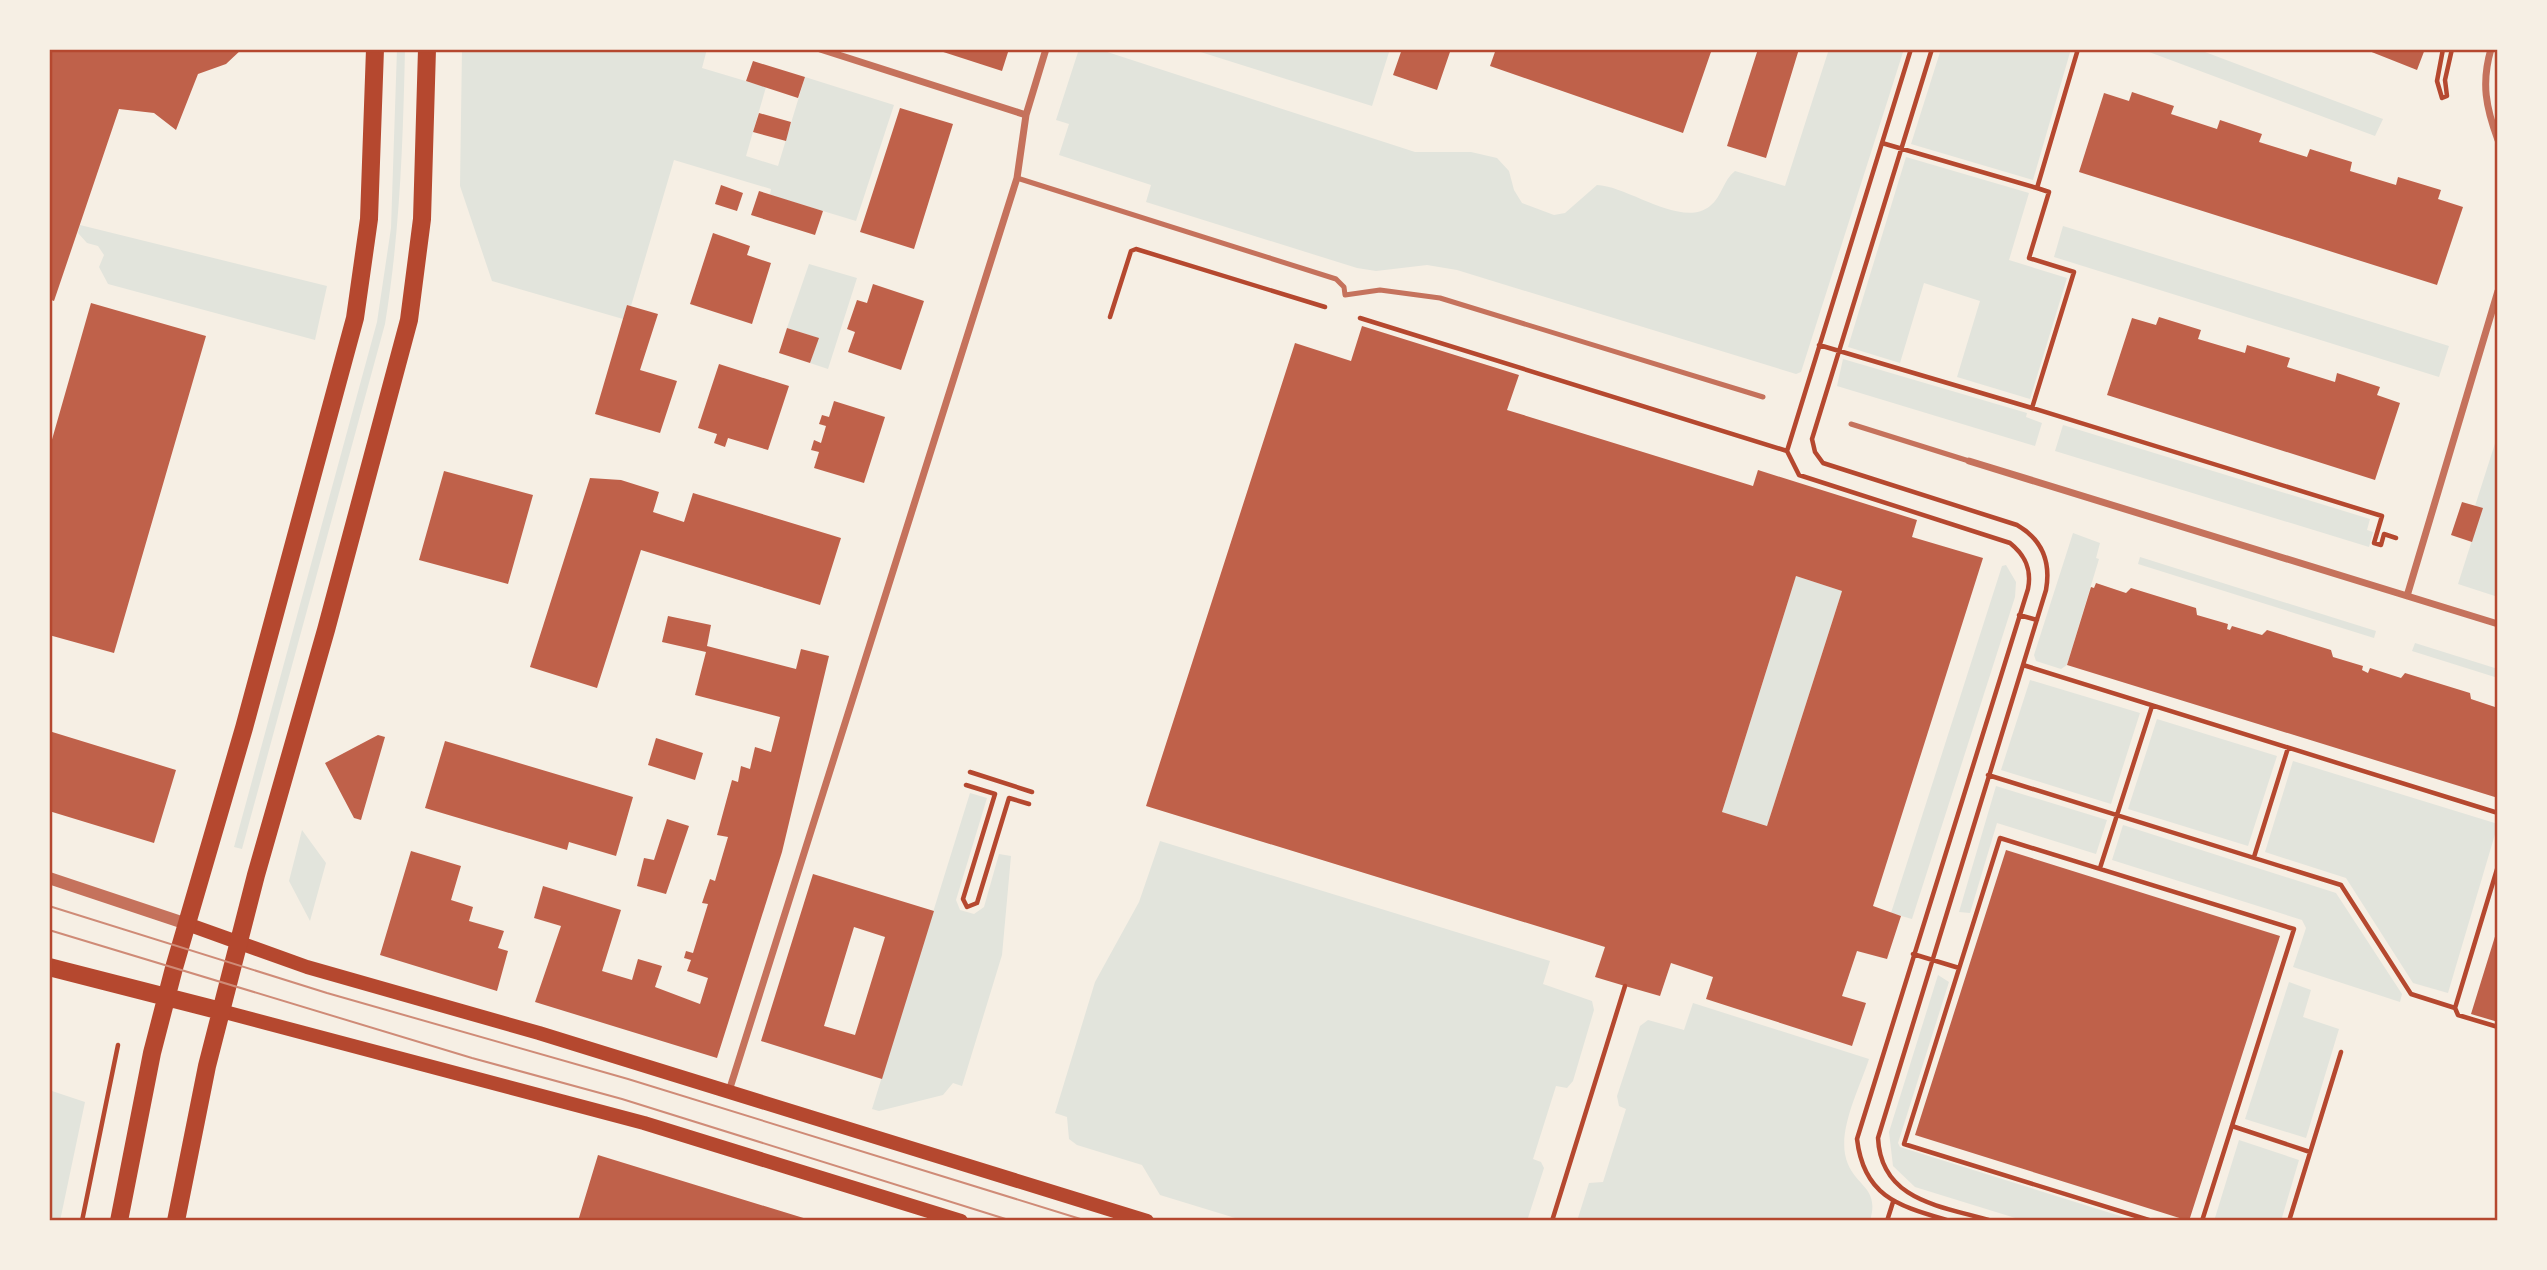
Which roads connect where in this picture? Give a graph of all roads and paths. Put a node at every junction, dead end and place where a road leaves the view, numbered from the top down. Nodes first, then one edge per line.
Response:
1 (374, 49) edge
2 (427, 49) edge
3 (820, 49) edge
4 (1046, 49) edge
5 (1911, 49) edge
6 (1932, 49) edge
7 (2078, 49) edge
8 (2443, 49) edge
9 (2452, 49) edge
10 (2491, 49) edge
11 (1026, 115) junction
12 (2498, 140) edge
13 (1882, 143) junction
14 (1901, 149) junction
15 (1017, 178) junction
16 (2037, 188) junction
17 (2498, 291) edge
18 (1329, 308) dead end
19 (1355, 316) dead end
20 (1110, 317) dead end
21 (1819, 345) junction
22 (1838, 350) junction
23 (1763, 397) dead end
24 (2032, 408) junction
25 (1851, 424) dead end
26 (1787, 451) junction
27 (1969, 461) joint
28 (2396, 538) dead end
29 (2407, 596) junction
30 (2019, 615) junction
31 (2037, 620) junction
32 (2498, 624) edge
33 (2023, 665) junction
34 (2152, 706) junction
35 (2288, 748) junction
36 (970, 772) dead end
37 (1988, 775) junction
38 (966, 785) dead end
39 (1032, 792) dead end
40 (1028, 804) dead end
41 (2498, 813) edge
42 (2117, 815) junction
43 (2254, 857) junction
44 (2498, 866) edge
45 (2100, 868) junction
46 (49, 878) edge
47 (187, 923) junction
48 (239, 944) junction
49 (1913, 954) junction
50 (1932, 960) junction
51 (49, 967) edge
52 (1959, 968) junction
53 (1625, 986) dead end
54 (167, 998) junction
55 (2455, 1008) junction
56 (221, 1012) junction
57 (2498, 1027) edge
58 (118, 1045) dead end
59 (2341, 1052) dead end
60 (729, 1091) junction
61 (2232, 1126) junction
62 (2310, 1153) junction
63 (1893, 1202) junction
64 (82, 1221) edge
65 (119, 1221) edge
66 (176, 1221) edge
67 (961, 1221) edge
68 (1147, 1221) edge
69 (1552, 1221) edge
70 (1887, 1221) edge
71 (1950, 1221) edge
72 (1992, 1221) edge
73 (2152, 1221) edge
74 (2202, 1221) edge
75 (2289, 1221) edge

1 - 47 main road
2 - 48 main road
3 - 11 street
4 - 11 street
5 - 13 path
6 - 14 path
7 - 16 path
8 - 9 path
10 - 12 street
11 - 15 street
13 - 14 path
13 - 21 path
14 - 16 path
14 - 22 path
15 - 23 lane
15 - 60 street
16 - 24 path
17 - 29 street
18 - 20 path
19 - 26 path
21 - 22 path
21 - 26 path
22 - 24 path
22 - 31 path
24 - 28 path
25 - 27 lane
26 - 30 path
27 - 29 street
29 - 32 street
30 - 31 path
30 - 49 path
31 - 33 path
33 - 34 path
33 - 37 path
34 - 35 path
34 - 42 path
35 - 41 path
35 - 43 path
36 - 39 path
37 - 42 path
37 - 50 path
38 - 40 path
42 - 43 path
42 - 45 path
43 - 55 path
44 - 55 path
45 - 52 path
45 - 61 path
46 - 47 street
47 - 48 main road
47 - 54 main road
48 - 56 main road
48 - 60 main road
49 - 50 path
49 - 63 path
50 - 52 path
50 - 72 path
51 - 54 main road
52 - 73 path
53 - 69 path
54 - 56 main road
54 - 65 main road
55 - 57 path
56 - 66 main road
56 - 67 main road
58 - 64 path
59 - 62 path
60 - 68 main road
61 - 62 path
61 - 74 path
62 - 75 path
63 - 70 path
63 - 71 path

